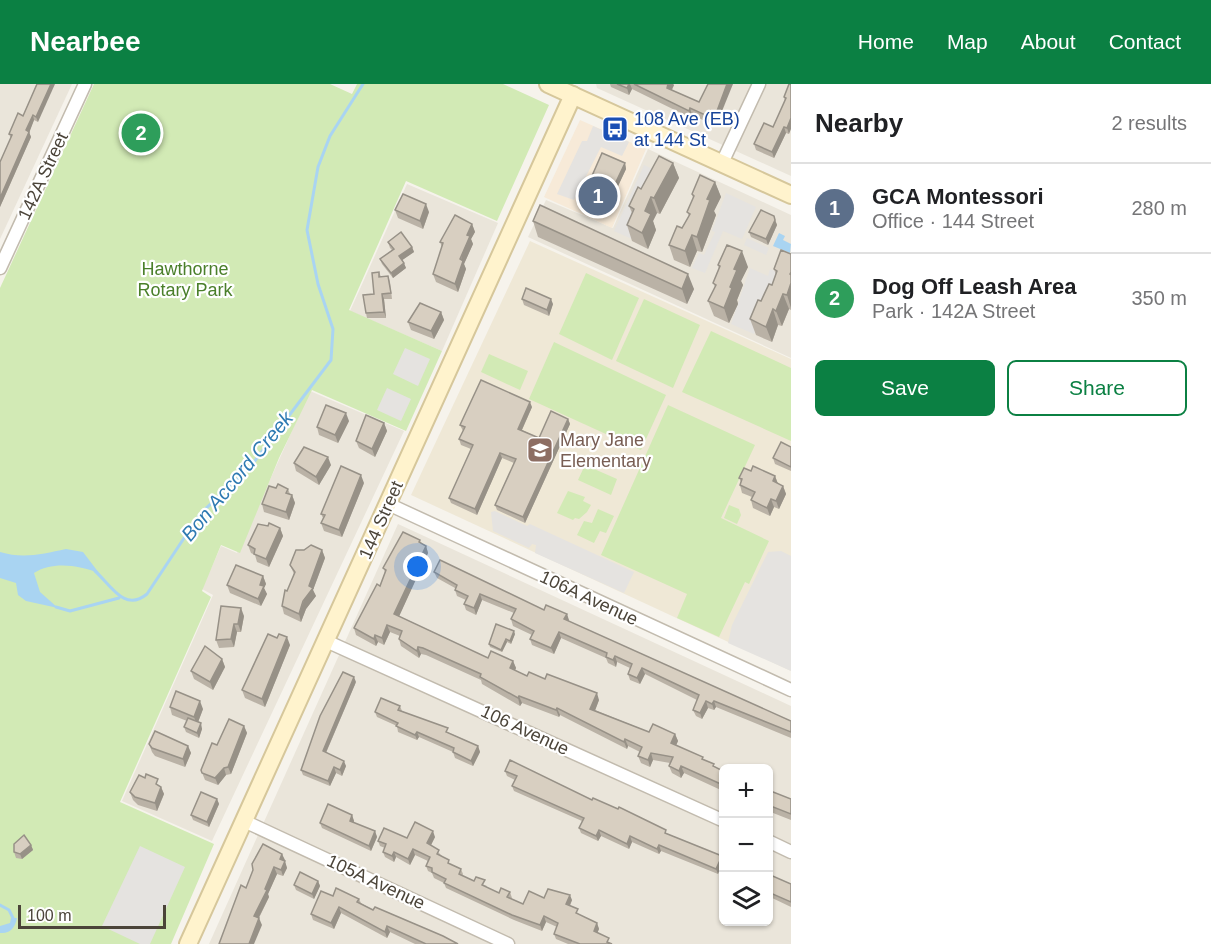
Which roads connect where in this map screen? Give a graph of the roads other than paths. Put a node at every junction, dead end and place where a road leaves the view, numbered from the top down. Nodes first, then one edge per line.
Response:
1 (85, 84) edge
2 (548, 84) edge
3 (759, 84) edge
4 (573, 95) junction
5 (722, 163) junction
6 (791, 195) edge
7 (0, 268) edge
8 (388, 504) junction
9 (326, 641) junction
10 (791, 690) edge
11 (719, 819) edge
12 (244, 821) junction
13 (773, 843) edge
14 (791, 852) edge
15 (188, 944) edge
16 (508, 944) edge

1 - 7 street, 142A Street
2 - 4 main road
3 - 5 street
4 - 5 main road
4 - 8 main road, 144 Street
5 - 6 main road
8 - 9 main road, 144 Street
8 - 10 street, 106A Avenue
9 - 11 street, 106 Avenue
9 - 12 main road, 144 Street
12 - 15 main road, 144 Street
12 - 16 street, 105A Avenue
13 - 14 street

